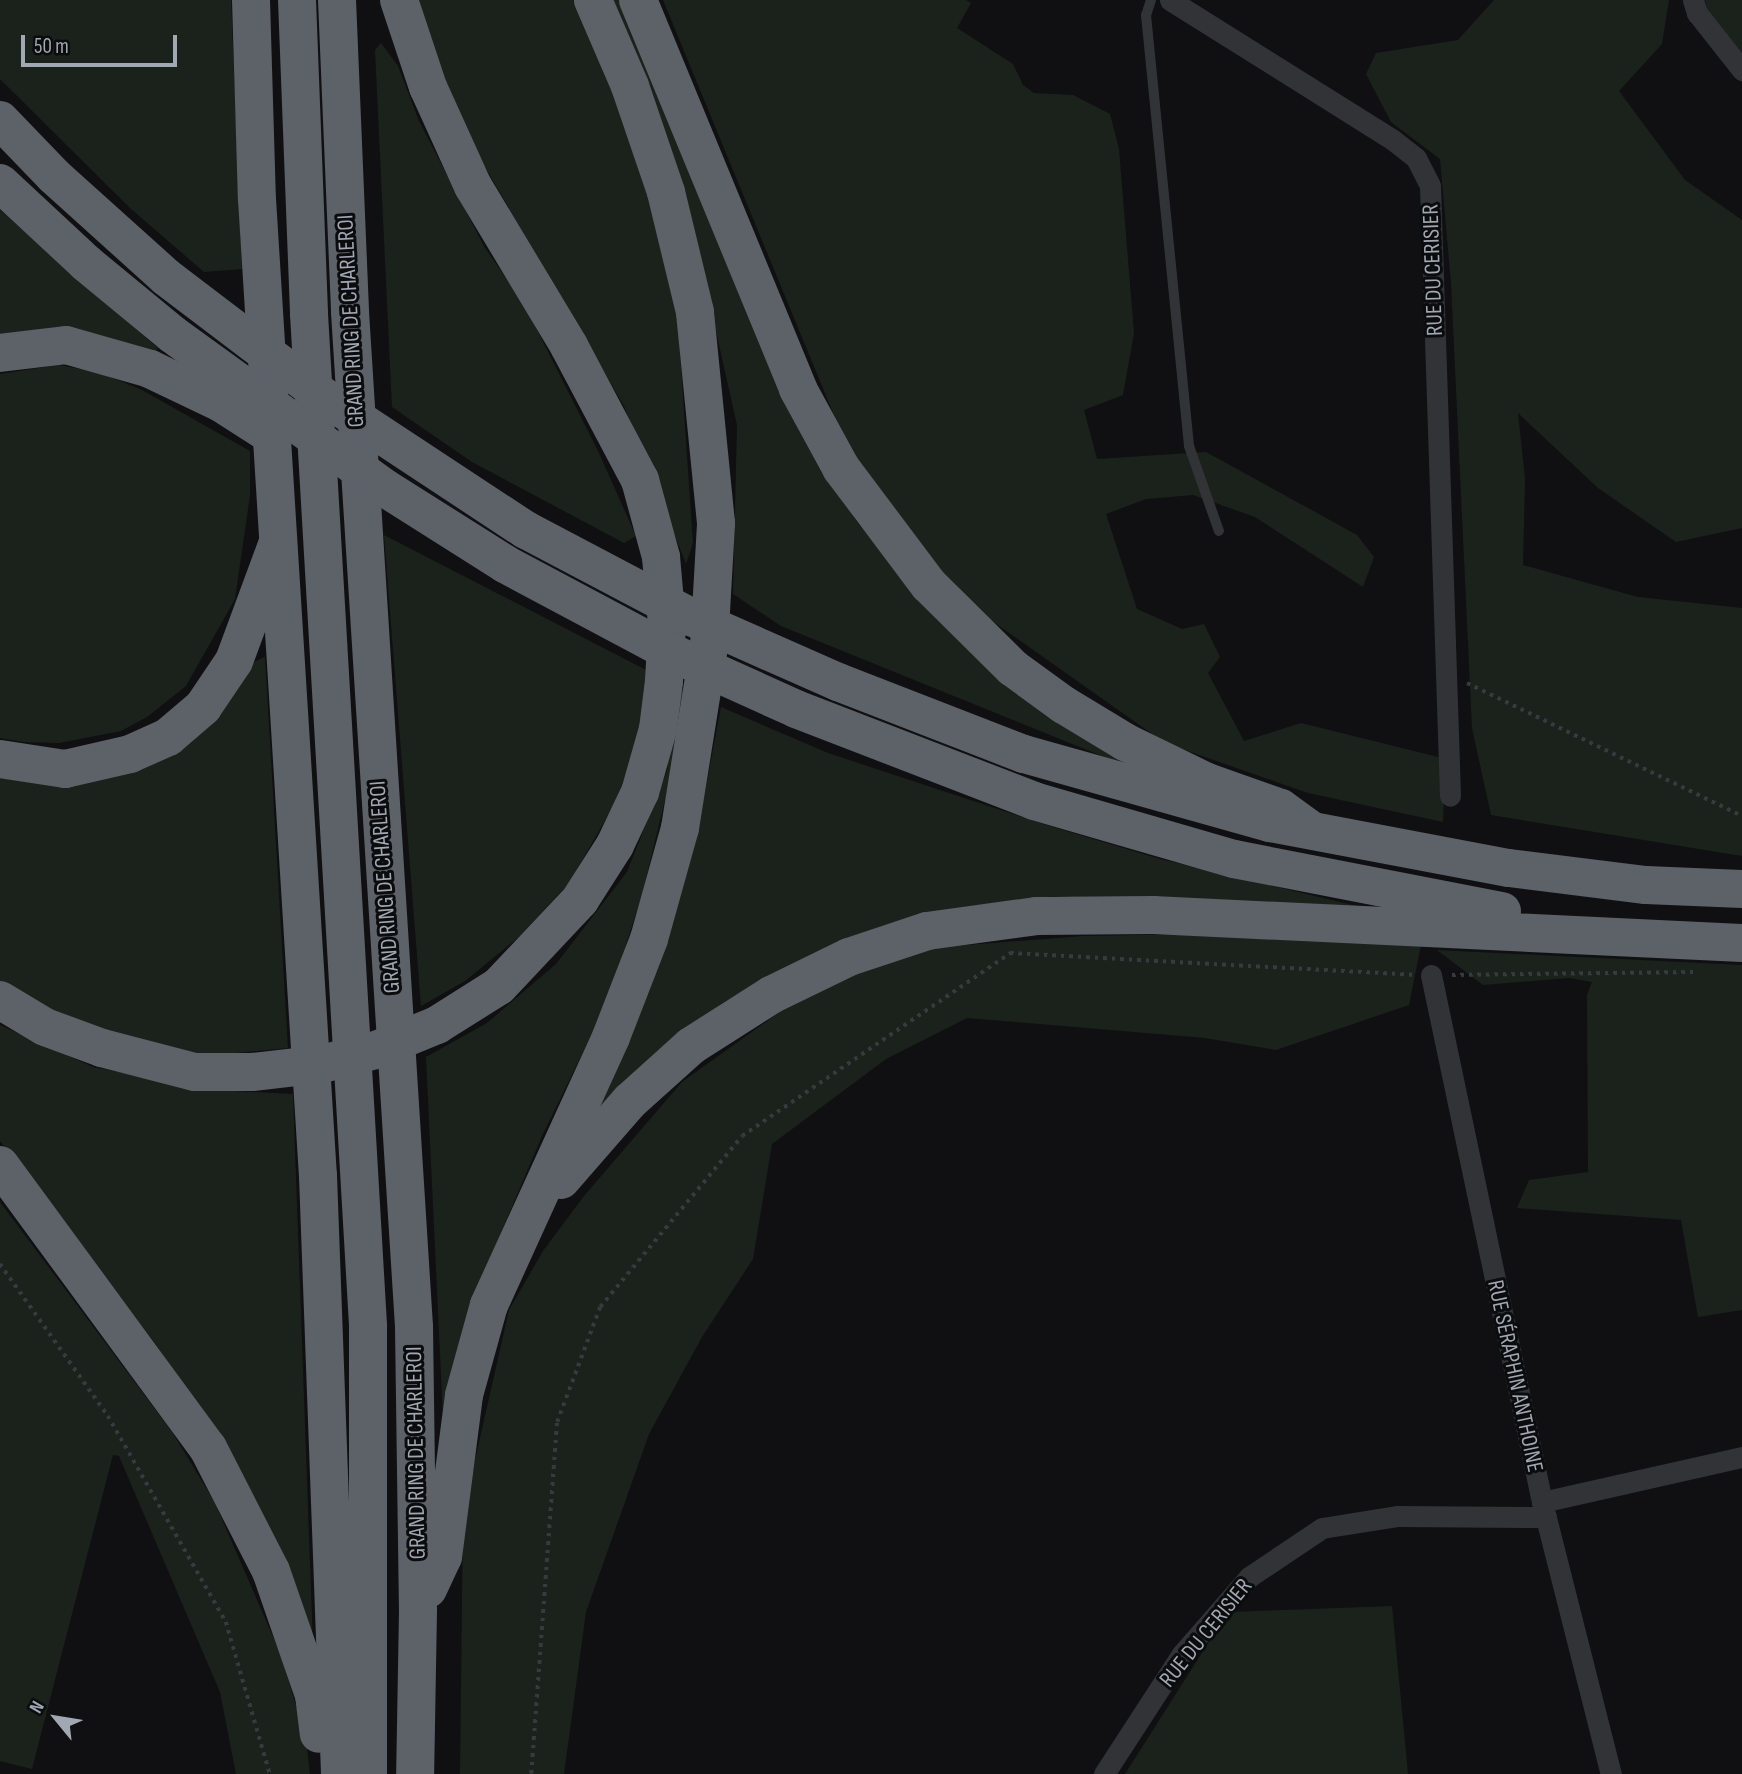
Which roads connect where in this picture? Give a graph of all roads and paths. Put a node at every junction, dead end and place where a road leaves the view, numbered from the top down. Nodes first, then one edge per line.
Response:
1 (251, 0) edge
2 (297, 0) edge
3 (337, 0) edge
4 (400, 0) edge
5 (593, 0) edge
6 (638, 0) edge
7 (1151, 0) edge
8 (1170, 0) edge
9 (1693, 0) edge
10 (1742, 70) edge
11 (0, 120) edge
12 (0, 183) edge
13 (0, 353) edge
14 (385, 488) junction
15 (1219, 531) dead end
16 (281, 537) junction
17 (1446, 673) junction
18 (0, 759) edge
19 (1450, 796) dead end
20 (1742, 816) edge
21 (1311, 830) junction
22 (1742, 889) edge
23 (1642, 937) junction
24 (1742, 943) edge
25 (1701, 972) dead end
26 (1431, 975) junction
27 (0, 1000) edge
28 (0, 1165) edge
29 (517, 1241) junction
30 (0, 1264) edge
31 (1742, 1457) edge
32 (1544, 1509) junction
33 (418, 1610) junction
34 (270, 1774) edge
35 (324, 1774) edge
36 (340, 1774) edge
37 (368, 1774) edge
38 (415, 1774) edge
39 (531, 1774) edge
40 (1104, 1774) edge
41 (1611, 1774) edge

1 - 16 highway
2 - 37 highway, GRAND RING DE CHARLEROI
3 - 33 highway, GRAND RING DE CHARLEROI
4 - 27 highway, bridge
5 - 29 highway
6 - 21 highway
7 - 15 lane
8 - 17 street, RUE DU CERISIER
9 - 10 street
11 - 21 highway, bridge
12 - 14 highway, bridge
13 - 14 highway, bridge
14 - 23 highway, bridge
16 - 18 highway
16 - 36 highway
17 - 19 street
17 - 20 path
21 - 22 highway
23 - 24 highway
23 - 29 highway
25 - 26 path
26 - 32 street, RUE SÉRAPHIN ANTHOINE
26 - 39 path
28 - 35 highway
29 - 33 highway
30 - 34 path
31 - 32 street, RUE DU CERISIER
32 - 40 street, RUE DU CERISIER
32 - 41 street, RUE SÉRAPHIN ANTHOINE
33 - 38 highway, GRAND RING DE CHARLEROI

